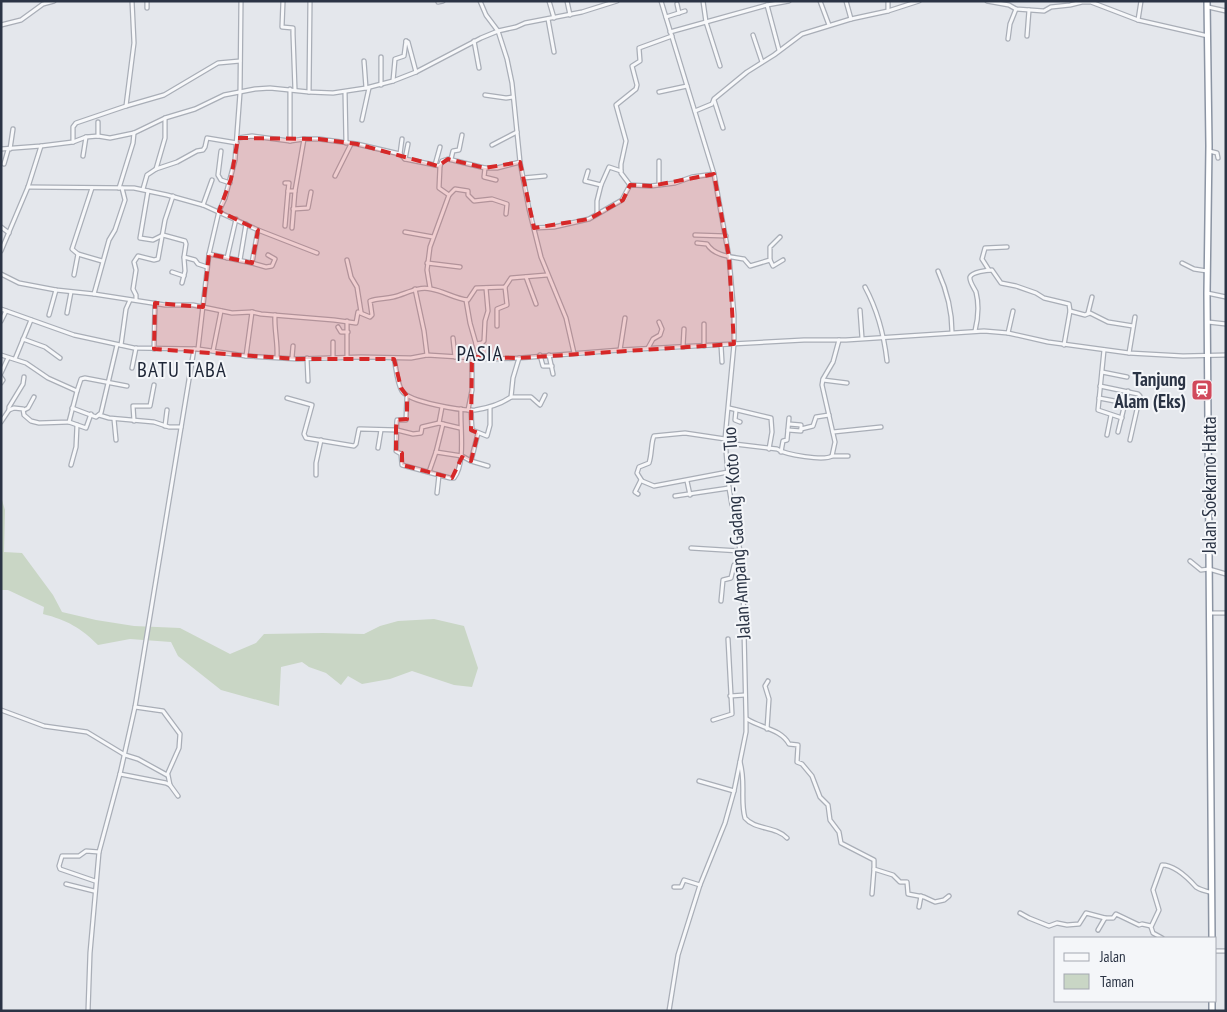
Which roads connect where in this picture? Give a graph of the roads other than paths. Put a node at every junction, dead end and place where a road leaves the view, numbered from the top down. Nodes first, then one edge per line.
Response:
1 (54, 1) edge
2 (132, 1) edge
3 (147, 1) edge
4 (241, 1) edge
5 (283, 1) edge
6 (310, 1) edge
7 (443, 1) edge
8 (480, 1) edge
9 (549, 1) edge
10 (567, 1) edge
11 (617, 1) edge
12 (661, 1) edge
13 (704, 1) edge
14 (789, 1) edge
15 (820, 1) edge
16 (846, 1) edge
17 (888, 1) edge
18 (919, 1) edge
19 (987, 1) edge
20 (1082, 1) edge
21 (1141, 1) edge
22 (438, 2) edge
23 (43, 3) edge
24 (1010, 3) edge
25 (677, 4) dead end
26 (769, 4) edge
27 (1207, 4) edge
28 (148, 8) dead end
29 (1016, 8) junction
30 (1029, 10) junction
31 (685, 11) dead end
32 (888, 11) junction
33 (1226, 11) edge
34 (679, 13) junction
35 (570, 15) junction
36 (666, 16) junction
37 (554, 18) junction
38 (851, 18) junction
39 (548, 19) junction
40 (1138, 20) junction
41 (706, 22) junction
42 (829, 25) junction
43 (1, 26) edge
44 (498, 31) junction
45 (670, 32) junction
46 (672, 36) junction
47 (752, 36) dead end
48 (1027, 36) dead end
49 (1208, 36) junction
50 (1008, 39) dead end
51 (474, 41) junction
52 (779, 51) junction
53 (554, 52) dead end
54 (381, 57) dead end
55 (240, 61) junction
56 (364, 61) dead end
57 (762, 62) junction
58 (720, 66) dead end
59 (479, 68) dead end
60 (416, 72) junction
61 (393, 81) junction
62 (381, 85) junction
63 (687, 86) junction
64 (367, 88) junction
65 (290, 89) junction
66 (295, 90) junction
67 (309, 92) junction
68 (346, 92) junction
69 (659, 92) dead end
70 (240, 93) junction
71 (485, 95) dead end
72 (513, 97) junction
73 (714, 99) junction
74 (126, 106) junction
75 (696, 111) junction
76 (165, 118) junction
77 (362, 120) dead end
78 (98, 122) dead end
79 (723, 128) dead end
80 (13, 129) dead end
81 (517, 132) junction
82 (134, 133) junction
83 (462, 135) dead end
84 (98, 136) junction
85 (86, 137) junction
86 (238, 138) junction
87 (304, 139) junction
88 (402, 139) dead end
89 (290, 141) junction
90 (73, 142) junction
91 (237, 143) junction
92 (348, 144) junction
93 (408, 144) dead end
94 (492, 145) dead end
95 (41, 146) junction
96 (440, 147) dead end
97 (1, 149) edge
98 (9, 149) junction
99 (221, 151) dead end
100 (1208, 151) junction
101 (400, 154) junction
102 (83, 156) dead end
103 (1218, 158) dead end
104 (405, 159) junction
105 (450, 160) junction
106 (659, 161) dead end
107 (520, 162) junction
108 (4, 164) dead end
109 (435, 165) junction
110 (440, 166) junction
111 (485, 168) junction
112 (156, 169) junction
113 (588, 171) dead end
114 (621, 171) junction
115 (714, 174) junction
116 (336, 176) dead end
117 (545, 176) dead end
118 (523, 178) junction
119 (212, 180) dead end
120 (496, 180) dead end
121 (285, 182) dead end
122 (230, 183) junction
123 (660, 184) junction
124 (601, 185) junction
125 (630, 185) junction
126 (28, 186) junction
127 (92, 188) junction
128 (121, 188) junction
129 (142, 189) junction
130 (148, 190) junction
131 (288, 190) junction
132 (295, 191) junction
133 (311, 192) dead end
134 (449, 195) junction
135 (173, 196) junction
136 (203, 205) junction
137 (294, 209) junction
138 (219, 211) junction
139 (506, 214) dead end
140 (597, 214) junction
141 (236, 219) junction
142 (246, 224) junction
143 (285, 226) dead end
144 (1, 227) edge
145 (292, 228) dead end
146 (534, 228) junction
147 (258, 230) junction
148 (405, 232) dead end
149 (9, 233) junction
150 (163, 234) junction
151 (695, 235) dead end
152 (726, 236) junction
153 (433, 237) junction
154 (780, 237) dead end
155 (698, 243) dead end
156 (1007, 247) dead end
157 (1, 251) edge
158 (318, 252) dead end
159 (78, 254) junction
160 (209, 254) junction
161 (268, 255) dead end
162 (184, 257) junction
163 (729, 257) junction
164 (227, 258) junction
165 (240, 260) junction
166 (347, 260) dead end
167 (770, 260) junction
168 (783, 260) dead end
169 (102, 261) junction
170 (1182, 262) dead end
171 (252, 263) junction
172 (427, 263) junction
173 (207, 267) junction
174 (460, 267) dead end
175 (989, 270) junction
176 (938, 271) dead end
177 (172, 272) dead end
178 (1208, 272) junction
179 (1, 274) edge
180 (74, 275) dead end
181 (547, 275) junction
182 (184, 276) junction
183 (526, 277) junction
184 (182, 283) dead end
185 (504, 287) junction
186 (865, 287) dead end
187 (430, 288) junction
188 (486, 288) junction
189 (414, 289) junction
190 (56, 290) junction
191 (71, 292) junction
192 (1207, 293) junction
193 (94, 294) junction
194 (1092, 297) dead end
195 (1226, 297) edge
196 (130, 300) junction
197 (136, 300) junction
198 (466, 300) junction
199 (155, 303) junction
200 (536, 304) dead end
201 (204, 307) junction
202 (1, 309) edge
203 (6, 310) junction
204 (860, 310) dead end
205 (220, 311) junction
206 (1013, 311) dead end
207 (1070, 311) junction
208 (252, 312) junction
209 (361, 312) junction
210 (1088, 313) junction
211 (67, 314) dead end
212 (49, 315) dead end
213 (275, 315) junction
214 (1134, 317) dead end
215 (625, 318) dead end
216 (31, 320) junction
217 (1, 321) edge
218 (347, 321) junction
219 (659, 322) dead end
220 (1208, 322) junction
221 (704, 324) dead end
222 (1226, 324) edge
223 (497, 326) dead end
224 (1133, 326) junction
225 (338, 327) dead end
226 (684, 329) dead end
227 (975, 331) junction
228 (348, 332) junction
229 (952, 332) junction
230 (1008, 333) junction
231 (884, 337) junction
232 (453, 338) dead end
233 (862, 338) junction
234 (23, 339) junction
235 (839, 340) junction
236 (333, 342) dead end
237 (476, 344) junction
238 (734, 344) junction
239 (119, 345) junction
240 (721, 345) junction
241 (1064, 345) junction
242 (293, 346) dead end
243 (704, 346) junction
244 (683, 347) junction
245 (136, 348) junction
246 (154, 349) junction
247 (196, 349) junction
248 (648, 349) junction
249 (620, 350) junction
250 (1104, 350) junction
251 (213, 351) junction
252 (574, 353) junction
253 (1129, 354) junction
254 (1, 355) edge
255 (427, 355) junction
256 (540, 355) junction
257 (549, 355) junction
258 (1209, 355) junction
259 (1226, 355) edge
260 (246, 356) junction
261 (455, 356) junction
262 (277, 357) junction
263 (347, 357) junction
264 (8, 358) junction
265 (60, 358) dead end
266 (292, 358) junction
267 (307, 358) junction
268 (333, 358) junction
269 (394, 358) junction
270 (472, 358) junction
271 (480, 358) junction
272 (519, 358) junction
273 (15, 359) junction
274 (887, 361) dead end
275 (722, 362) dead end
276 (552, 366) junction
277 (132, 368) dead end
278 (1102, 372) junction
279 (1, 373) edge
280 (553, 374) dead end
281 (1, 377) edge
282 (24, 377) dead end
283 (1127, 377) dead end
284 (823, 380) junction
285 (308, 381) dead end
286 (108, 382) junction
287 (847, 383) dead end
288 (2, 384) edge
289 (154, 385) dead end
290 (127, 386) dead end
291 (1100, 386) junction
292 (77, 391) junction
293 (1128, 392) junction
294 (545, 395) dead end
295 (407, 396) junction
296 (34, 397) dead end
297 (511, 397) junction
298 (287, 398) dead end
299 (1099, 398) junction
300 (1125, 403) junction
301 (442, 406) junction
302 (490, 407) junction
303 (72, 408) junction
304 (728, 408) junction
305 (461, 409) junction
306 (10, 410) junction
307 (24, 410) junction
308 (167, 410) dead end
309 (470, 410) junction
310 (736, 410) junction
311 (91, 414) junction
312 (1111, 414) junction
313 (99, 415) junction
314 (830, 415) junction
315 (790, 418) dead end
316 (1122, 418) junction
317 (114, 419) junction
318 (134, 421) junction
319 (1, 422) edge
320 (69, 422) junction
321 (740, 422) dead end
322 (441, 423) junction
323 (789, 424) junction
324 (77, 425) junction
325 (165, 426) junction
326 (881, 427) dead end
327 (181, 428) junction
328 (460, 428) junction
329 (801, 428) junction
330 (380, 430) junction
331 (397, 430) junction
332 (788, 430) junction
333 (834, 432) junction
334 (1118, 432) dead end
335 (478, 433) junction
336 (1107, 435) dead end
337 (116, 440) dead end
338 (321, 440) junction
339 (1130, 440) dead end
340 (726, 441) junction
341 (378, 448) dead end
342 (770, 449) junction
343 (436, 452) junction
344 (781, 452) junction
345 (462, 456) junction
346 (832, 456) junction
347 (848, 456) dead end
348 (471, 461) junction
349 (71, 466) dead end
350 (488, 466) dead end
351 (429, 472) junction
352 (728, 472) junction
353 (316, 475) dead end
354 (439, 475) junction
355 (641, 480) junction
356 (687, 481) junction
357 (729, 488) junction
358 (437, 493) dead end
359 (638, 494) dead end
360 (690, 495) junction
361 (675, 496) dead end
362 (691, 548) dead end
363 (740, 551) junction
364 (1190, 561) dead end
365 (741, 565) junction
366 (1209, 569) junction
367 (1226, 574) edge
368 (721, 601) dead end
369 (1210, 613) junction
370 (1226, 613) edge
371 (728, 640) dead end
372 (768, 681) dead end
373 (745, 695) junction
374 (730, 696) junction
375 (135, 707) junction
376 (1, 710) edge
377 (746, 718) junction
378 (714, 720) dead end
379 (767, 729) junction
380 (125, 755) junction
381 (740, 762) junction
382 (120, 774) junction
383 (168, 775) junction
384 (699, 781) dead end
385 (170, 785) junction
386 (734, 791) junction
387 (178, 796) dead end
388 (787, 838) dead end
389 (99, 852) junction
390 (874, 869) junction
391 (95, 881) junction
392 (66, 884) dead end
393 (700, 885) junction
394 (674, 887) dead end
395 (94, 890) junction
396 (1213, 893) junction
397 (872, 894) dead end
398 (949, 896) dead end
399 (921, 897) junction
400 (919, 907) dead end
401 (1020, 913) dead end
402 (1105, 918) junction
403 (1151, 926) junction
404 (1099, 928) dead end
405 (1160, 937) edge
406 (1212, 937) edge
407 (88, 1011) edge
408 (669, 1011) edge

1 - 23 street
2 - 74 street
3 - 28 street
4 - 55 street
5 - 66 street
6 - 67 street
7 - 22 street
8 - 44 street
9 - 37 street
10 - 35 street
11 - 35 street
12 - 36 street, Jalan Ampang Gadang - Koto Tuo
13 - 41 street
14 - 26 street
15 - 42 street
16 - 38 street
17 - 32 street
18 - 32 street
19 - 24 street
20 - 30 street
20 - 40 street
21 - 40 street
23 - 43 street
24 - 29 street
25 - 34 street
26 - 41 street
26 - 52 street
27 - 33 street
27 - 49 highway, Jalan Soekarno Hatta
29 - 30 street
29 - 50 street
30 - 48 street
31 - 34 street
32 - 38 street
34 - 36 street
35 - 37 street
36 - 45 street, Jalan Ampang Gadang - Koto Tuo
37 - 39 street
38 - 42 street
39 - 44 street
39 - 53 street
40 - 49 street
41 - 45 street
41 - 58 street
42 - 52 street
44 - 51 street
44 - 72 street
45 - 46 street, Jalan Ampang Gadang - Koto Tuo
46 - 63 street, Jalan Ampang Gadang - Koto Tuo
46 - 114 street
47 - 57 street
49 - 100 highway, Jalan Soekarno Hatta
51 - 59 street
51 - 60 street
52 - 57 street
54 - 62 street
55 - 70 street
55 - 74 street
56 - 64 street
57 - 73 street
60 - 61 street
60 - 61 street
61 - 62 street
62 - 64 street
63 - 69 street
63 - 75 street, Jalan Ampang Gadang - Koto Tuo
64 - 68 street
64 - 77 street
65 - 66 street
65 - 70 street
65 - 89 street
66 - 67 street
67 - 68 street
68 - 92 street
70 - 76 street
70 - 86 street
71 - 72 street
72 - 81 street
73 - 75 street
73 - 79 street
74 - 90 street
75 - 115 street, Jalan Ampang Gadang - Koto Tuo
76 - 82 street
76 - 112 street
78 - 84 street
80 - 98 street
81 - 94 street
81 - 107 street
82 - 84 street
82 - 128 street
83 - 105 street
84 - 85 street
85 - 90 street
85 - 102 street
86 - 89 street
86 - 91 street
87 - 89 street
87 - 92 street
87 - 132 street
88 - 101 street
90 - 95 street
91 - 112 street
91 - 122 street
92 - 101 street
92 - 116 street
93 - 104 street
95 - 98 street
95 - 126 street
96 - 109 street
97 - 98 street
98 - 108 street
99 - 122 street
100 - 103 street
100 - 178 highway, Jalan Soekarno Hatta
101 - 104 street
104 - 109 street
105 - 110 street
105 - 111 street
106 - 123 street
107 - 111 street
107 - 118 street
109 - 110 street
110 - 134 street
111 - 120 street
112 - 129 street
113 - 124 street
114 - 124 street
114 - 125 street
115 - 123 street
115 - 152 street, Jalan Ampang Gadang - Koto Tuo
117 - 118 street
118 - 146 street
119 - 136 street
121 - 131 street
122 - 138 street
123 - 125 street
124 - 140 street
125 - 140 street
126 - 127 street
126 - 149 street
127 - 128 street
127 - 159 street
128 - 129 street
128 - 169 street
129 - 130 street
130 - 135 street
130 - 150 street
131 - 132 street
131 - 143 street
132 - 137 street
133 - 137 street
134 - 139 street
134 - 153 street
135 - 136 street
135 - 150 street
136 - 138 street
137 - 145 street
138 - 141 street
138 - 160 street
140 - 146 street
141 - 142 street
141 - 164 street
142 - 147 street
142 - 165 street
144 - 149 street
146 - 181 street
147 - 158 street
147 - 171 street
148 - 153 street
149 - 157 street
150 - 162 street
150 - 197 street
151 - 152 street
152 - 163 street, Jalan Ampang Gadang - Koto Tuo
153 - 172 street
154 - 167 street
155 - 163 street
156 - 175 street
159 - 169 street
159 - 180 street
160 - 164 street
160 - 173 street
161 - 171 street
162 - 173 street
162 - 182 street
163 - 167 street
163 - 238 street, Jalan Ampang Gadang - Koto Tuo
164 - 165 street
165 - 171 street
166 - 209 street
167 - 168 street
169 - 193 street
170 - 178 street
172 - 174 street
172 - 187 street
173 - 201 street
175 - 207 street
175 - 227 street
176 - 229 street
177 - 182 street
178 - 192 highway, Jalan Soekarno Hatta
179 - 190 street
181 - 183 street
181 - 252 street
182 - 184 street
183 - 185 street
183 - 200 street
185 - 188 street
185 - 223 street
186 - 231 street
187 - 189 street
187 - 198 street
188 - 198 street
188 - 237 street
189 - 209 street
189 - 255 street
190 - 191 street
190 - 212 street
191 - 193 street
191 - 211 street
192 - 195 street
192 - 220 highway, Jalan Soekarno Hatta
193 - 196 street
194 - 210 street
196 - 197 street
196 - 239 street
197 - 199 street
198 - 237 street
199 - 201 street
199 - 246 street
201 - 205 street
201 - 247 street
202 - 203 street
203 - 216 street
203 - 217 street
204 - 233 street
205 - 208 street
205 - 251 street
206 - 230 street
207 - 210 street
207 - 241 street
208 - 213 street
208 - 260 street
209 - 218 street
210 - 224 street
213 - 218 street
213 - 262 street
214 - 224 street
215 - 249 street
216 - 234 street
216 - 239 street
218 - 228 street
219 - 248 street
220 - 222 street
220 - 258 highway, Jalan Soekarno Hatta
221 - 243 street
224 - 253 street
225 - 228 street
226 - 244 street
227 - 229 street
227 - 230 street
228 - 263 street
229 - 231 street
230 - 241 street
231 - 233 street
231 - 274 street
232 - 261 street
233 - 235 street
234 - 265 street
234 - 273 street
235 - 238 street
235 - 284 street
236 - 268 street
237 - 271 street
238 - 240 street
238 - 304 street, Jalan Ampang Gadang - Koto Tuo
239 - 245 street
239 - 286 street
240 - 243 street
240 - 275 street
241 - 250 street
242 - 266 street
243 - 244 street
244 - 248 street
245 - 246 street
245 - 277 street
246 - 247 street
247 - 251 street
247 - 327 street
248 - 249 street
249 - 252 street
250 - 253 street
250 - 278 street
251 - 260 street
252 - 257 street
253 - 258 street
254 - 264 street
255 - 261 street
255 - 269 street
256 - 257 street
256 - 272 street
256 - 276 street
257 - 276 street
258 - 259 street
258 - 366 highway, Jalan Soekarno Hatta
260 - 262 street
261 - 270 street
262 - 266 street
263 - 268 street
263 - 269 street
264 - 273 street
264 - 279 street
266 - 267 street
267 - 268 street
267 - 285 street
269 - 295 street
270 - 271 street
270 - 309 street
271 - 272 street
272 - 297 street
273 - 292 street
276 - 280 street
278 - 283 street
278 - 291 street
281 - 288 street
282 - 306 street
284 - 287 street
284 - 314 street
286 - 290 street
286 - 292 street
286 - 313 street
289 - 318 street
291 - 293 street
291 - 299 street
292 - 303 street
293 - 300 street
293 - 339 street
294 - 297 street
295 - 301 street
295 - 331 street
296 - 307 street
297 - 302 street
298 - 338 street
299 - 300 street
299 - 312 street
300 - 316 street
301 - 305 street
301 - 322 street
302 - 309 street
302 - 335 street
303 - 311 street
303 - 320 street
304 - 310 street
304 - 340 street, Jalan Ampang Gadang - Koto Tuo
305 - 309 street
305 - 328 street
306 - 307 street
306 - 319 street
307 - 320 street
308 - 325 street
309 - 335 street
310 - 321 street
310 - 342 street
311 - 313 street
311 - 324 street
312 - 316 street
312 - 336 street
313 - 317 street
314 - 329 street
314 - 333 street
315 - 323 street
316 - 334 street
317 - 318 street
317 - 337 street
318 - 325 street
320 - 324 street
322 - 328 street
322 - 331 street
322 - 343 street
323 - 329 street
323 - 332 street
324 - 349 street
325 - 327 street
326 - 333 street
327 - 375 street
328 - 345 street
329 - 332 street
330 - 331 street
330 - 338 street
330 - 341 street
331 - 351 street
332 - 344 street
333 - 346 street
335 - 348 street
338 - 353 street
340 - 342 street
340 - 352 street, Jalan Ampang Gadang - Koto Tuo
340 - 355 street
342 - 344 street
343 - 345 street
343 - 351 street
344 - 346 street
345 - 348 street
345 - 354 street
346 - 347 street
348 - 350 street
351 - 354 street
352 - 356 street
352 - 357 street, Jalan Ampang Gadang - Koto Tuo
354 - 358 street
355 - 356 street
355 - 359 street
356 - 360 street
357 - 360 street
357 - 363 street, Jalan Ampang Gadang - Koto Tuo
360 - 361 street
362 - 363 street
363 - 365 street, Jalan Ampang Gadang - Koto Tuo
364 - 366 street
365 - 368 street
365 - 373 street, Jalan Ampang Gadang - Koto Tuo
366 - 367 street
366 - 369 highway, Jalan Soekarno Hatta
369 - 370 street
369 - 396 highway, Jalan Soekarno Hatta
371 - 374 street
372 - 379 street
373 - 374 street
373 - 377 street, Jalan Ampang Gadang - Koto Tuo
374 - 378 street
375 - 380 street
375 - 383 street
376 - 380 street
377 - 379 street
377 - 381 street, Jalan Ampang Gadang - Koto Tuo
379 - 390 street
380 - 382 street
380 - 383 street
381 - 386 street, Jalan Ampang Gadang - Koto Tuo
381 - 388 street
382 - 385 street
382 - 389 street
383 - 385 street
384 - 386 street
385 - 387 street
386 - 393 street, Jalan Ampang Gadang - Koto Tuo
389 - 391 street
389 - 391 street
390 - 397 street
390 - 399 street
391 - 395 street
392 - 395 street
393 - 394 street
393 - 408 street, Jalan Ampang Gadang - Koto Tuo
395 - 407 street
396 - 403 street
396 - 406 highway, Jalan Soekarno Hatta
398 - 399 street
399 - 400 street
401 - 402 street
402 - 403 street
402 - 404 street
403 - 405 street

